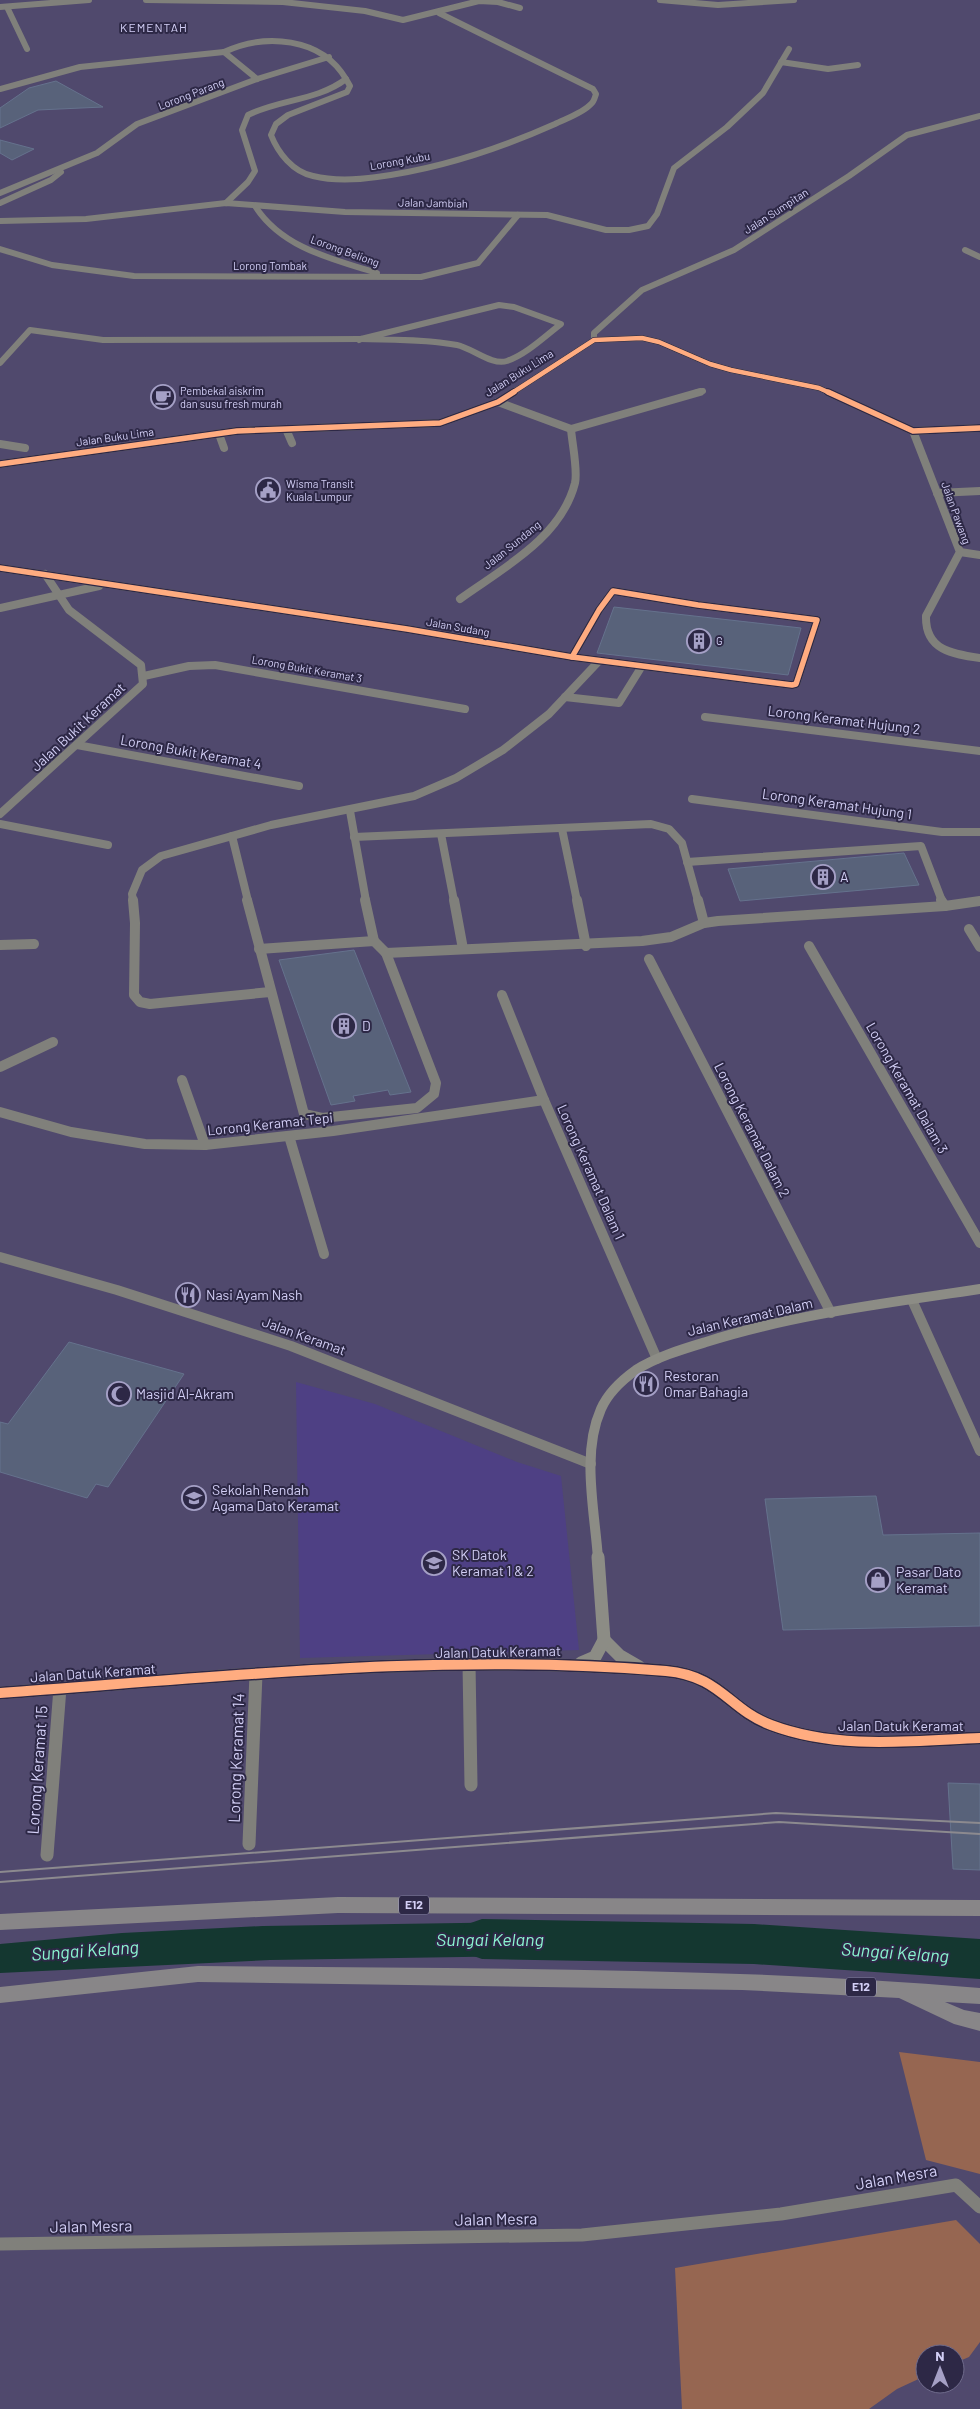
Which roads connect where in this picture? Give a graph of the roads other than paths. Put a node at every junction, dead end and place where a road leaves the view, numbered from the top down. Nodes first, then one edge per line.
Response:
1 (89, 0) edge
2 (146, 0) edge
3 (662, 0) edge
4 (794, 0) edge
5 (0, 7) edge
6 (7, 7) junction
7 (520, 8) dead end
8 (439, 13) junction
9 (27, 49) dead end
10 (789, 49) dead end
11 (224, 52) junction
12 (329, 57) junction
13 (781, 62) junction
14 (858, 65) dead end
15 (257, 79) junction
16 (346, 79) junction
17 (0, 89) edge
18 (980, 116) edge
19 (68, 167) junction
20 (0, 193) edge
21 (0, 203) edge
22 (226, 203) junction
23 (255, 206) junction
24 (518, 215) junction
25 (0, 221) edge
26 (0, 249) edge
27 (964, 250) dead end
28 (980, 257) edge
29 (384, 276) junction
30 (359, 340) junction
31 (594, 340) junction
32 (0, 362) edge
33 (703, 391) dead end
34 (498, 402) junction
35 (980, 428) edge
36 (286, 429) junction
37 (571, 429) junction
38 (913, 431) junction
39 (219, 434) junction
40 (292, 442) dead end
41 (0, 444) edge
42 (25, 448) dead end
43 (224, 448) dead end
44 (0, 464) edge
45 (980, 491) edge
46 (937, 493) junction
47 (960, 552) junction
48 (980, 555) edge
49 (0, 568) edge
50 (45, 574) junction
51 (112, 584) junction
52 (58, 594) junction
53 (460, 599) dead end
54 (0, 608) edge
55 (572, 657) junction
56 (980, 658) edge
57 (599, 661) junction
58 (642, 666) junction
59 (144, 676) junction
60 (565, 697) junction
61 (465, 709) dead end
62 (705, 716) dead end
63 (77, 745) junction
64 (980, 751) edge
65 (299, 786) dead end
66 (692, 798) dead end
67 (350, 811) junction
68 (0, 814) edge
69 (0, 824) edge
70 (562, 829) junction
71 (980, 832) edge
72 (442, 834) junction
73 (232, 836) junction
74 (354, 837) junction
75 (108, 845) dead end
76 (687, 862) junction
77 (980, 902) edge
78 (946, 906) junction
79 (704, 923) junction
80 (969, 929) dead end
81 (374, 941) junction
82 (34, 944) dead end
83 (0, 945) edge
84 (586, 946) junction
85 (810, 946) dead end
86 (980, 947) edge
87 (259, 949) junction
88 (463, 950) junction
89 (386, 953) junction
90 (649, 959) dead end
91 (270, 992) junction
92 (502, 995) dead end
93 (53, 1042) dead end
94 (0, 1067) edge
95 (182, 1080) dead end
96 (544, 1100) junction
97 (0, 1112) edge
98 (289, 1136) junction
99 (205, 1145) junction
100 (980, 1243) edge
101 (324, 1254) dead end
102 (0, 1257) edge
103 (980, 1290) edge
104 (912, 1300) junction
105 (831, 1313) junction
106 (657, 1359) junction
107 (980, 1451) edge
108 (591, 1464) junction
109 (604, 1640) junction
110 (469, 1664) junction
111 (573, 1664) junction
112 (641, 1669) junction
113 (256, 1674) junction
114 (60, 1688) junction
115 (0, 1693) edge
116 (980, 1738) edge
117 (471, 1785) dead end
118 (249, 1844) dead end
119 (47, 1855) dead end
120 (980, 1908) edge
121 (0, 1922) edge
122 (894, 1989) junction
123 (0, 1995) edge
124 (980, 1996) edge
125 (980, 2022) edge
126 (980, 2208) edge
127 (0, 2244) edge

1 - 6 street
2 - 8 street
3 - 4 street
5 - 6 street
6 - 9 street
7 - 8 street
8 - 16 street, Lorong Kubu
10 - 13 street
11 - 12 street
11 - 15 street
11 - 17 street
12 - 15 street, Lorong Parang
12 - 16 street
13 - 14 street
13 - 24 street, Jalan Jambiah
15 - 19 street, Lorong Parang
16 - 22 street
18 - 31 street, Jalan Sumpitan
19 - 20 street, Lorong Parang
19 - 21 street, Lorong Parang
22 - 23 street, Jalan Jambiah
22 - 25 street, Jalan Jambiah
23 - 24 street, Jalan Jambiah
23 - 29 street, Lorong Beliong
24 - 29 street, Lorong Tombak
26 - 29 street, Lorong Tombak
27 - 28 street
30 - 30 street
30 - 32 street
31 - 34 street, Jalan Buku Lima
31 - 38 street
33 - 37 street
34 - 36 street, Jalan Buku Lima
34 - 37 street
35 - 38 street
36 - 39 street, Jalan Buku Lima
36 - 40 street
37 - 53 street, Jalan Sundang
38 - 46 street, Jalan Pawang
39 - 43 street
39 - 44 street, Jalan Buku Lima
41 - 42 street
45 - 46 street
46 - 47 street, Jalan Pawang
47 - 48 street
47 - 56 street, Jalan Pawang
49 - 50 street, Jalan Sudang
50 - 51 street, Jalan Sudang
50 - 52 street
51 - 52 street, Jalan Sudang
51 - 55 street, Jalan Sudang
52 - 54 street
52 - 59 street
55 - 57 street, Jalan Sudang
55 - 58 street, Jalan Sudang
57 - 58 street, Jalan Sudang
57 - 60 street
58 - 60 street
59 - 61 street, Lorong Bukit Keramat 3
59 - 63 street, Jalan Bukit Keramat
60 - 67 street
62 - 64 street, Lorong Keramat Hujung 2
63 - 65 street, Lorong Bukit Keramat 4
63 - 68 street, Jalan Bukit Keramat
66 - 71 street, Lorong Keramat Hujung 1
67 - 73 street
67 - 74 street
69 - 75 street
70 - 72 street
70 - 76 street
70 - 84 street
72 - 74 street
72 - 88 street
73 - 87 street
73 - 91 street
74 - 81 street
76 - 78 street
76 - 79 street
77 - 78 street
78 - 79 street
79 - 84 street
80 - 86 street
81 - 87 street
81 - 89 street
82 - 83 street
84 - 88 street
85 - 100 street, Lorong Keramat Dalam 3
87 - 91 street
88 - 89 street
89 - 91 street
90 - 105 street, Lorong Keramat Dalam 2
92 - 96 street, Lorong Keramat Dalam 1
93 - 94 street
95 - 99 street
96 - 98 street, Lorong Keramat Tepi
96 - 106 street, Lorong Keramat Dalam 1
97 - 99 street, Lorong Keramat Tepi
98 - 99 street, Lorong Keramat Tepi
98 - 101 street
102 - 108 street, Jalan Keramat
103 - 104 street, Jalan Keramat Dalam
104 - 105 street, Jalan Keramat Dalam
104 - 107 street
105 - 106 street, Jalan Keramat Dalam
106 - 108 street, Jalan Keramat Dalam
108 - 109 street, Jalan Keramat Dalam
109 - 111 street
109 - 112 street
110 - 111 street, Jalan Datuk Keramat
110 - 113 street, Jalan Datuk Keramat
110 - 117 street
111 - 112 street, Jalan Datuk Keramat
112 - 116 street, Jalan Datuk Keramat
113 - 114 street, Jalan Datuk Keramat
113 - 118 street, Lorong Keramat 14
114 - 115 street, Jalan Datuk Keramat
114 - 119 street, Lorong Keramat 15
120 - 121 highway, E12
122 - 123 highway, E12
122 - 124 highway, E12
122 - 125 highway
126 - 127 street, Jalan Mesra

